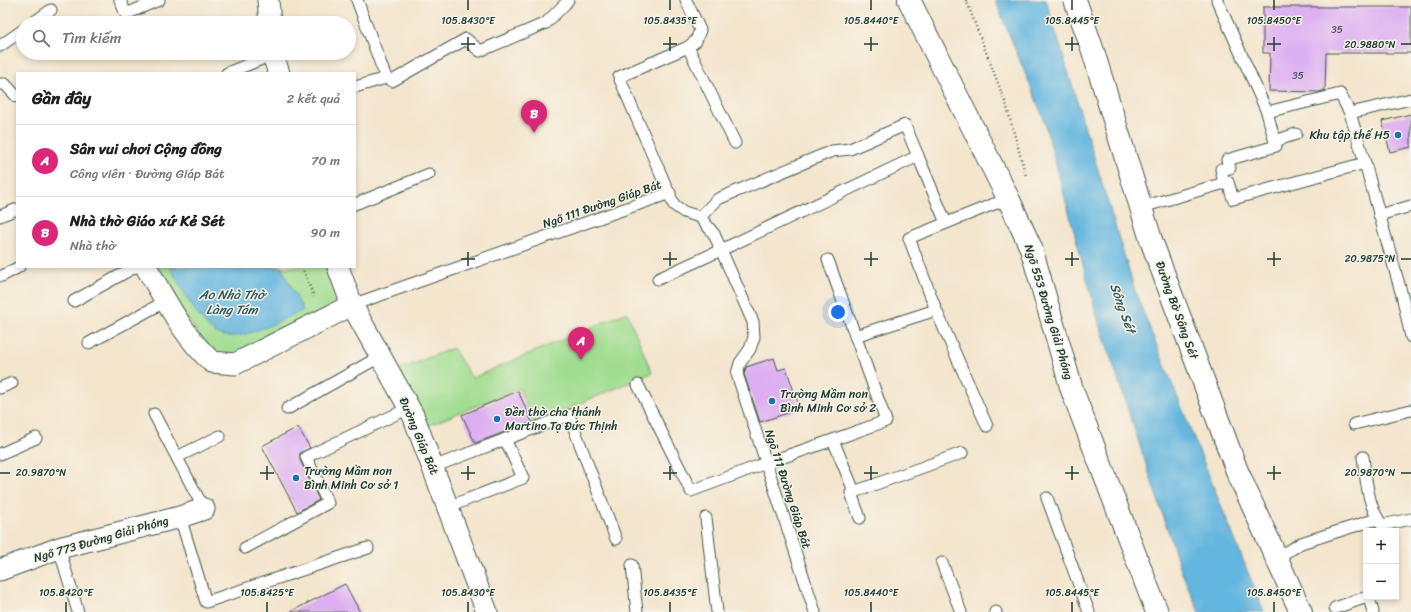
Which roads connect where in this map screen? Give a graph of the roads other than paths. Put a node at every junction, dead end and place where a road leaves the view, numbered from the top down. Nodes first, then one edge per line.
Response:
1 (120, 0) edge
2 (158, 0) edge
3 (268, 0) edge
4 (357, 0) edge
5 (568, 0) edge
6 (686, 0) edge
7 (909, 0) edge
8 (1075, 0) edge
9 (1217, 0) edge
10 (52, 10) dead end
11 (43, 16) edge
12 (269, 16) edge
13 (16, 35) edge
14 (0, 46) edge
15 (688, 47) junction
16 (274, 60) edge
17 (231, 72) edge
18 (386, 78) junction
19 (0, 84) edge
20 (356, 87) edge
21 (16, 96) edge
22 (1411, 99) edge
23 (1267, 112) junction
24 (1350, 113) junction
25 (1296, 134) dead end
26 (1275, 141) junction
27 (734, 143) dead end
28 (918, 156) junction
29 (1365, 162) junction
30 (429, 174) dead end
31 (1224, 184) junction
32 (670, 192) junction
33 (1009, 200) junction
34 (356, 204) edge
35 (1411, 206) edge
36 (1142, 207) junction
37 (16, 209) edge
38 (1379, 215) junction
39 (0, 216) edge
40 (700, 217) junction
41 (946, 223) junction
42 (721, 250) junction
43 (828, 260) dead end
44 (18, 268) edge
45 (133, 268) edge
46 (147, 268) edge
47 (338, 268) edge
48 (2, 276) dead end
49 (658, 279) dead end
50 (166, 301) junction
51 (74, 302) dead end
52 (352, 305) junction
53 (936, 310) junction
54 (855, 336) junction
55 (1411, 337) edge
56 (89, 343) dead end
57 (380, 356) junction
58 (12, 382) dead end
59 (638, 385) dead end
60 (0, 388) edge
61 (409, 408) junction
62 (287, 409) dead end
63 (1411, 410) edge
64 (154, 414) dead end
65 (1354, 424) dead end
66 (987, 426) dead end
67 (220, 436) dead end
68 (36, 438) dead end
69 (505, 439) junction
70 (833, 440) junction
71 (962, 453) dead end
72 (0, 454) edge
73 (177, 457) junction
74 (1363, 457) dead end
75 (766, 463) junction
76 (433, 467) junction
77 (854, 491) junction
78 (1047, 498) dead end
79 (448, 507) junction
80 (204, 509) joint
81 (180, 517) junction
82 (706, 518) dead end
83 (860, 518) dead end
84 (1377, 519) junction
85 (1411, 519) edge
86 (616, 539) dead end
87 (59, 548) junction
88 (245, 548) dead end
89 (368, 548) dead end
90 (1276, 557) junction
91 (942, 563) dead end
92 (632, 565) dead end
93 (0, 570) edge
94 (1363, 599) edge
95 (1369, 600) edge
96 (1336, 608) dead end
97 (78, 612) edge
98 (487, 612) edge
99 (637, 612) edge
100 (717, 612) edge
101 (815, 612) edge
102 (961, 612) edge
103 (1088, 612) edge
104 (1157, 612) edge
105 (1301, 612) edge
106 (1373, 612) edge

1 - 2 lane
3 - 12 street
4 - 18 lane
5 - 18 lane
6 - 15 lane
7 - 33 street, Ngõ 553 Đường Giải Phóng
8 - 36 street, Đường Bờ Sông Sét
9 - 23 lane
10 - 11 lane
13 - 14 lane
15 - 27 lane
15 - 32 lane
16 - 17 lane
18 - 20 lane
19 - 21 lane
22 - 24 lane
23 - 24 lane
23 - 26 lane
24 - 29 lane
25 - 26 lane
26 - 31 lane
28 - 40 lane
28 - 41 lane
28 - 42 lane
29 - 31 lane
29 - 38 lane
30 - 34 lane
31 - 36 lane
32 - 40 lane, Ngõ 111 Đường Giáp Bát
32 - 52 lane, Ngõ 111 Đường Giáp Bát
33 - 41 lane
33 - 104 street, Ngõ 553 Đường Giải Phóng
35 - 38 lane
36 - 90 street, Đường Bờ Sông Sét
37 - 39 lane
38 - 55 lane
40 - 42 lane, Ngõ 111 Đường Giáp Bát
41 - 53 lane
42 - 49 lane
42 - 75 lane, Ngõ 111 Đường Giáp Bát
43 - 54 lane
44 - 48 lane
45 - 51 lane
46 - 50 street
47 - 52 street, Đường Giáp Bát
50 - 52 street
50 - 56 lane
52 - 57 street, Đường Giáp Bát
53 - 54 lane
53 - 66 lane
54 - 70 lane
57 - 61 street, Đường Giáp Bát
57 - 62 lane
58 - 60 lane
59 - 75 lane
61 - 76 street, Đường Giáp Bát
61 - 88 lane
63 - 65 lane
64 - 73 lane, Ngõ 773 Đường Giải Phóng
67 - 73 lane
68 - 72 lane
69 - 76 lane
69 - 79 lane
69 - 86 lane
70 - 75 lane
70 - 77 lane
71 - 77 lane
73 - 80 lane, Ngõ 773 Đường Giải Phóng
74 - 84 lane
75 - 101 lane, Ngõ 111 Đường Giáp Bát
76 - 79 street, Đường Giáp Bát
77 - 83 lane
78 - 103 lane
79 - 98 street, Đường Giáp Bát
80 - 81 street, Ngõ 773 Đường Giải Phóng
81 - 87 street, Ngõ 773 Đường Giải Phóng
81 - 89 lane, Ngõ 773 Đường Giải Phóng
82 - 100 lane
84 - 85 lane
84 - 90 lane
87 - 93 street, Ngõ 773 Đường Giải Phóng
87 - 97 lane
90 - 105 street, Đường Bờ Sông Sét
91 - 102 lane
92 - 99 lane
94 - 96 lane
95 - 106 lane

